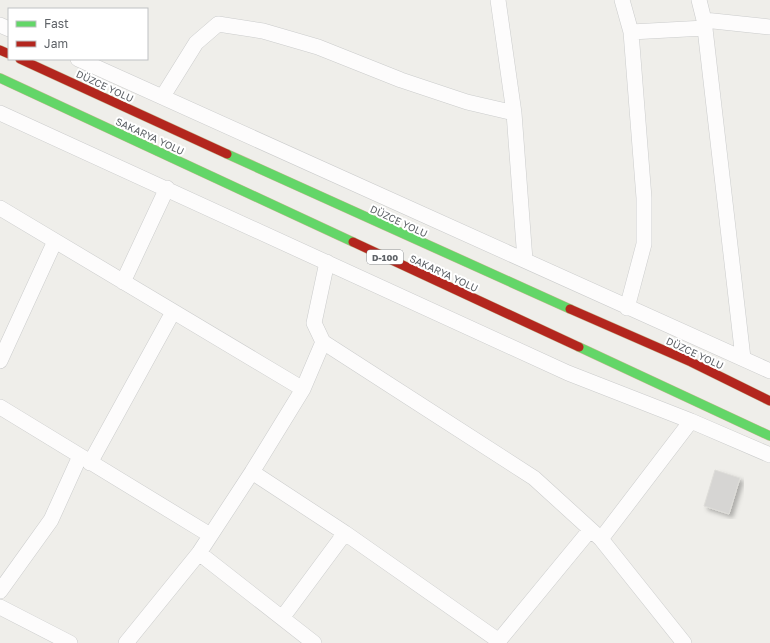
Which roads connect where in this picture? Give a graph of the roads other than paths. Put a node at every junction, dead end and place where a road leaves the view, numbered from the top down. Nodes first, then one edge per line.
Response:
1 (498, 0) edge
2 (622, 0) edge
3 (699, 0) edge
4 (704, 24) junction
5 (770, 27) edge
6 (631, 32) junction
7 (22, 60) edge
8 (80, 60) edge
9 (0, 78) edge
10 (163, 96) junction
11 (0, 113) edge
12 (514, 113) junction
13 (167, 188) junction
14 (0, 208) edge
15 (55, 241) junction
16 (525, 260) junction
17 (327, 262) junction
18 (123, 282) junction
19 (627, 308) junction
20 (173, 312) junction
21 (323, 342) junction
22 (743, 358) junction
23 (0, 361) edge
24 (770, 371) edge
25 (303, 389) junction
26 (770, 401) edge
27 (0, 407) edge
28 (691, 421) junction
29 (770, 436) edge
30 (770, 455) edge
31 (85, 460) junction
32 (252, 472) junction
33 (345, 533) junction
34 (596, 534) junction
35 (210, 535) junction
36 (199, 553) junction
37 (0, 591) edge
38 (0, 607) edge
39 (282, 618) junction
40 (498, 642) edge
41 (70, 643) edge
42 (126, 643) edge
43 (314, 643) edge
44 (684, 643) edge

1 - 12 street
2 - 6 street
3 - 4 street
4 - 5 street
4 - 6 street
4 - 22 street
6 - 19 street
7 - 26 highway, DÜZCE YOLU / D-100
8 - 10 street
9 - 29 highway, SAKARYA YOLU / D-100
10 - 12 street
10 - 16 street
11 - 13 street
12 - 16 street
13 - 17 street
13 - 18 street
14 - 15 street
15 - 18 street
15 - 23 street
16 - 19 street
17 - 21 street
17 - 28 street
18 - 20 street
19 - 22 street
20 - 25 street
20 - 31 street
21 - 25 street
21 - 34 street
22 - 24 street
25 - 32 street
27 - 31 street
28 - 30 street
28 - 34 street
31 - 35 street
31 - 37 street
32 - 33 street
32 - 35 street
33 - 39 street
33 - 40 street
34 - 40 street
34 - 44 street
35 - 36 street
36 - 39 street
36 - 42 street
38 - 41 street
39 - 43 street

